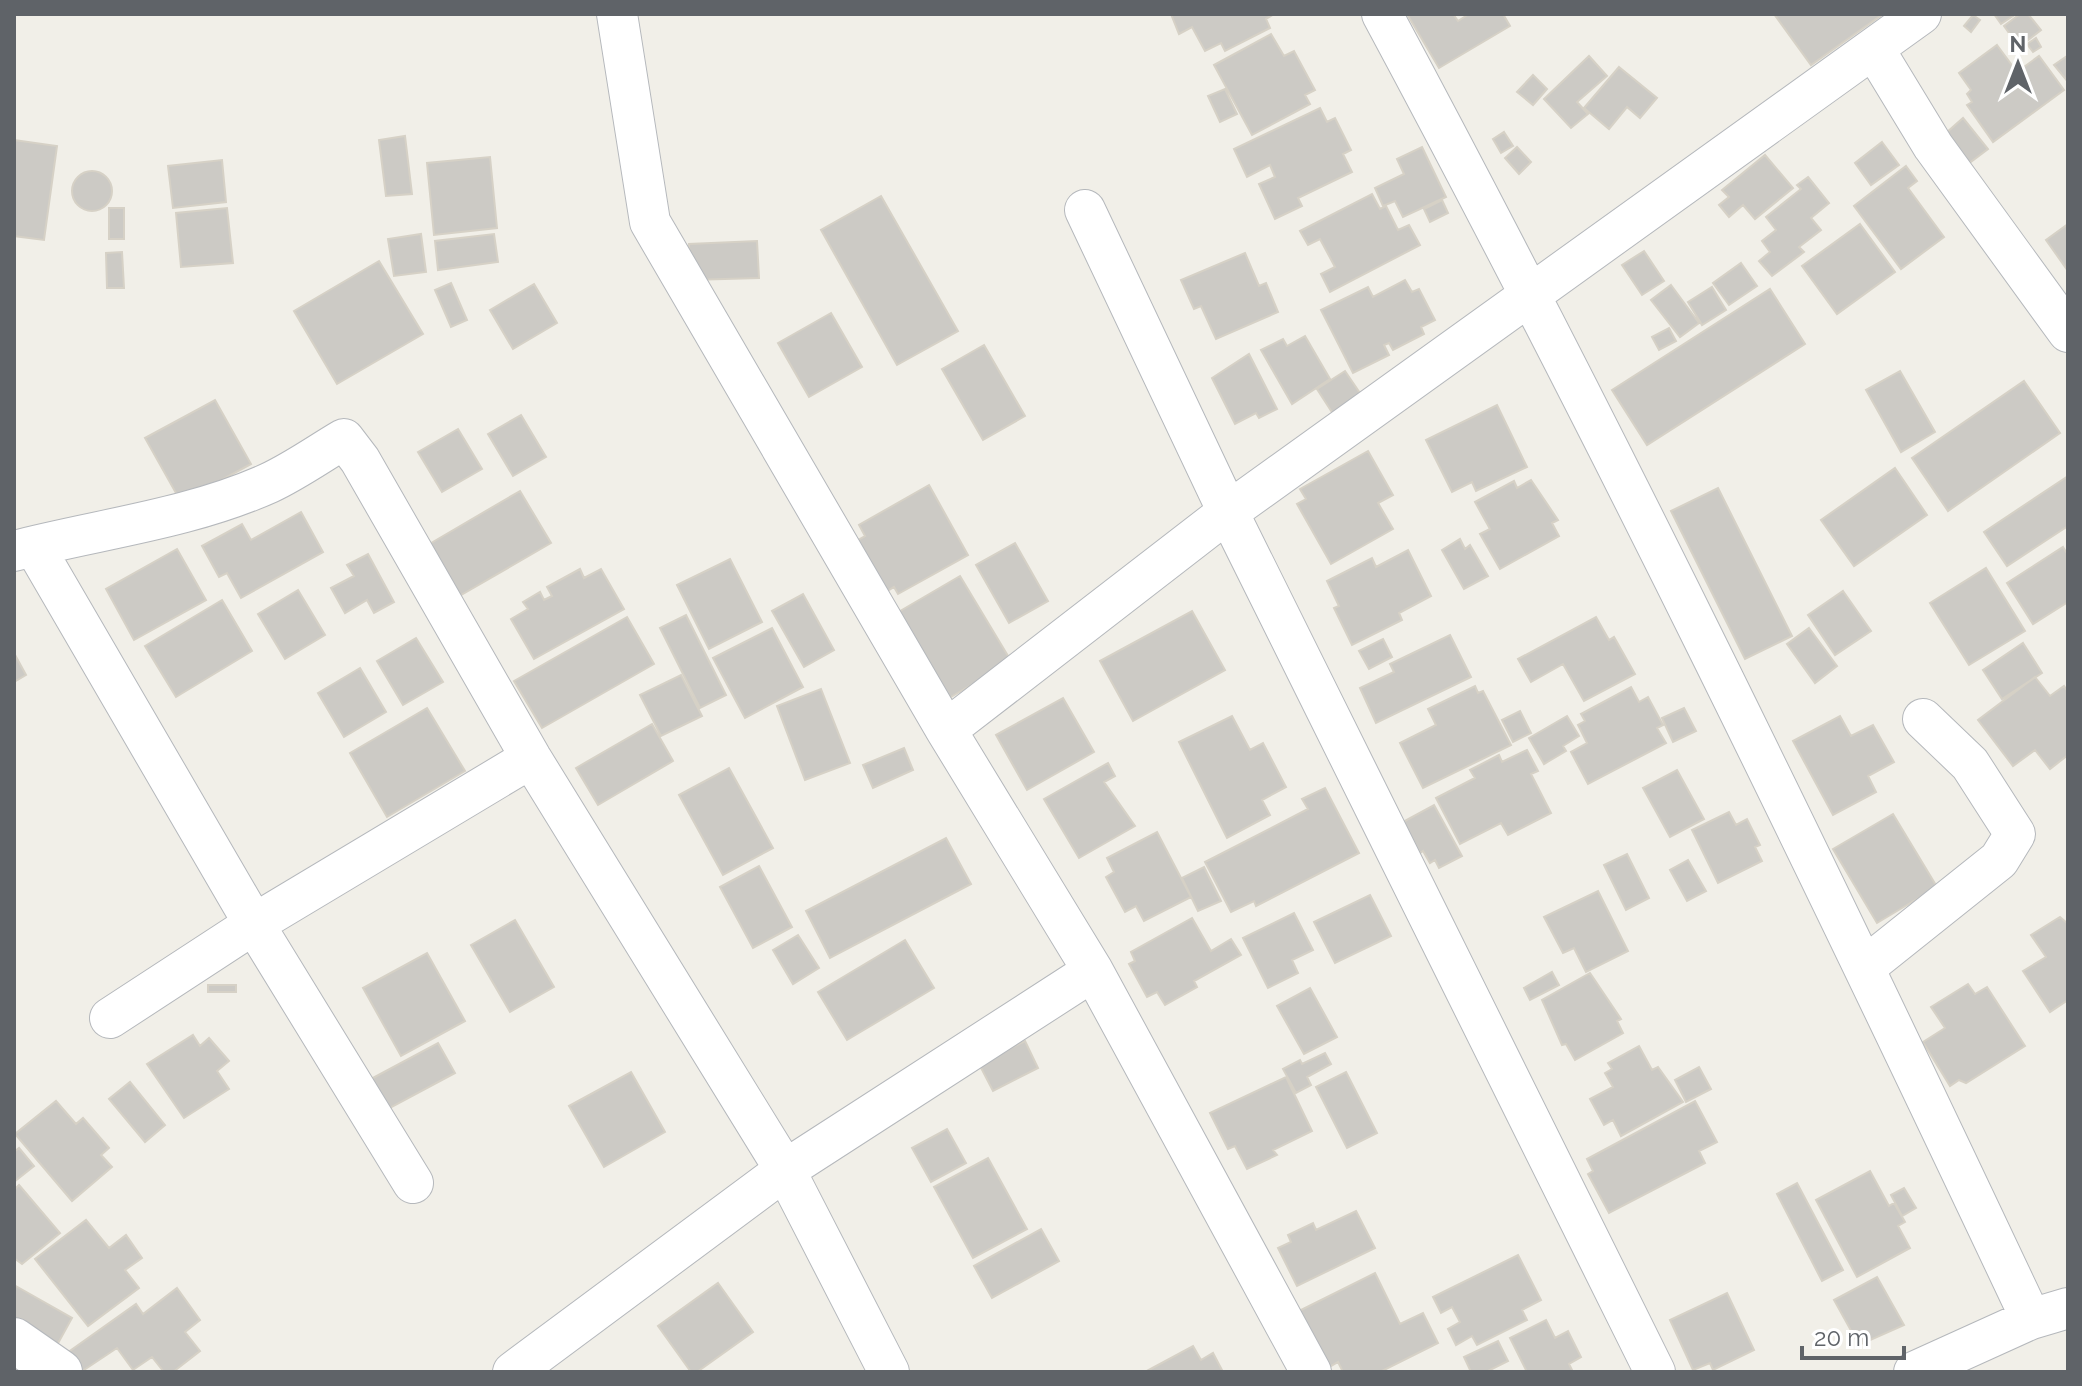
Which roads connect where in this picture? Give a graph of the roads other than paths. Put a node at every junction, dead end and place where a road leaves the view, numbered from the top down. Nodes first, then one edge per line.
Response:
1 (617, 14) edge
2 (1382, 14) edge
3 (1921, 14) edge
4 (1874, 49) junction
5 (1085, 210) dead end
6 (1531, 293) junction
7 (2068, 332) edge
8 (1228, 512) junction
9 (24, 548) edge
10 (1923, 719) dead end
11 (946, 730) junction
12 (531, 758) junction
13 (254, 924) junction
14 (1865, 967) junction
15 (1093, 971) junction
16 (110, 1018) dead end
17 (785, 1170) junction
18 (413, 1183) dead end
19 (2050, 1314) edge
20 (14, 1340) edge
21 (60, 1372) edge
22 (513, 1372) edge
23 (889, 1372) edge
24 (1311, 1372) edge
25 (1655, 1372) edge
26 (1914, 1372) edge

1 - 11 street
2 - 6 street
3 - 4 street
4 - 6 street
4 - 7 street
5 - 8 street
6 - 8 street
6 - 14 street
8 - 11 street
8 - 25 street
9 - 12 street
9 - 13 street
10 - 14 street
11 - 15 street
12 - 13 street
12 - 17 street
13 - 16 street
13 - 18 street
14 - 19 street
15 - 17 street
15 - 24 street
17 - 22 street
17 - 23 street
19 - 26 street
20 - 21 street

